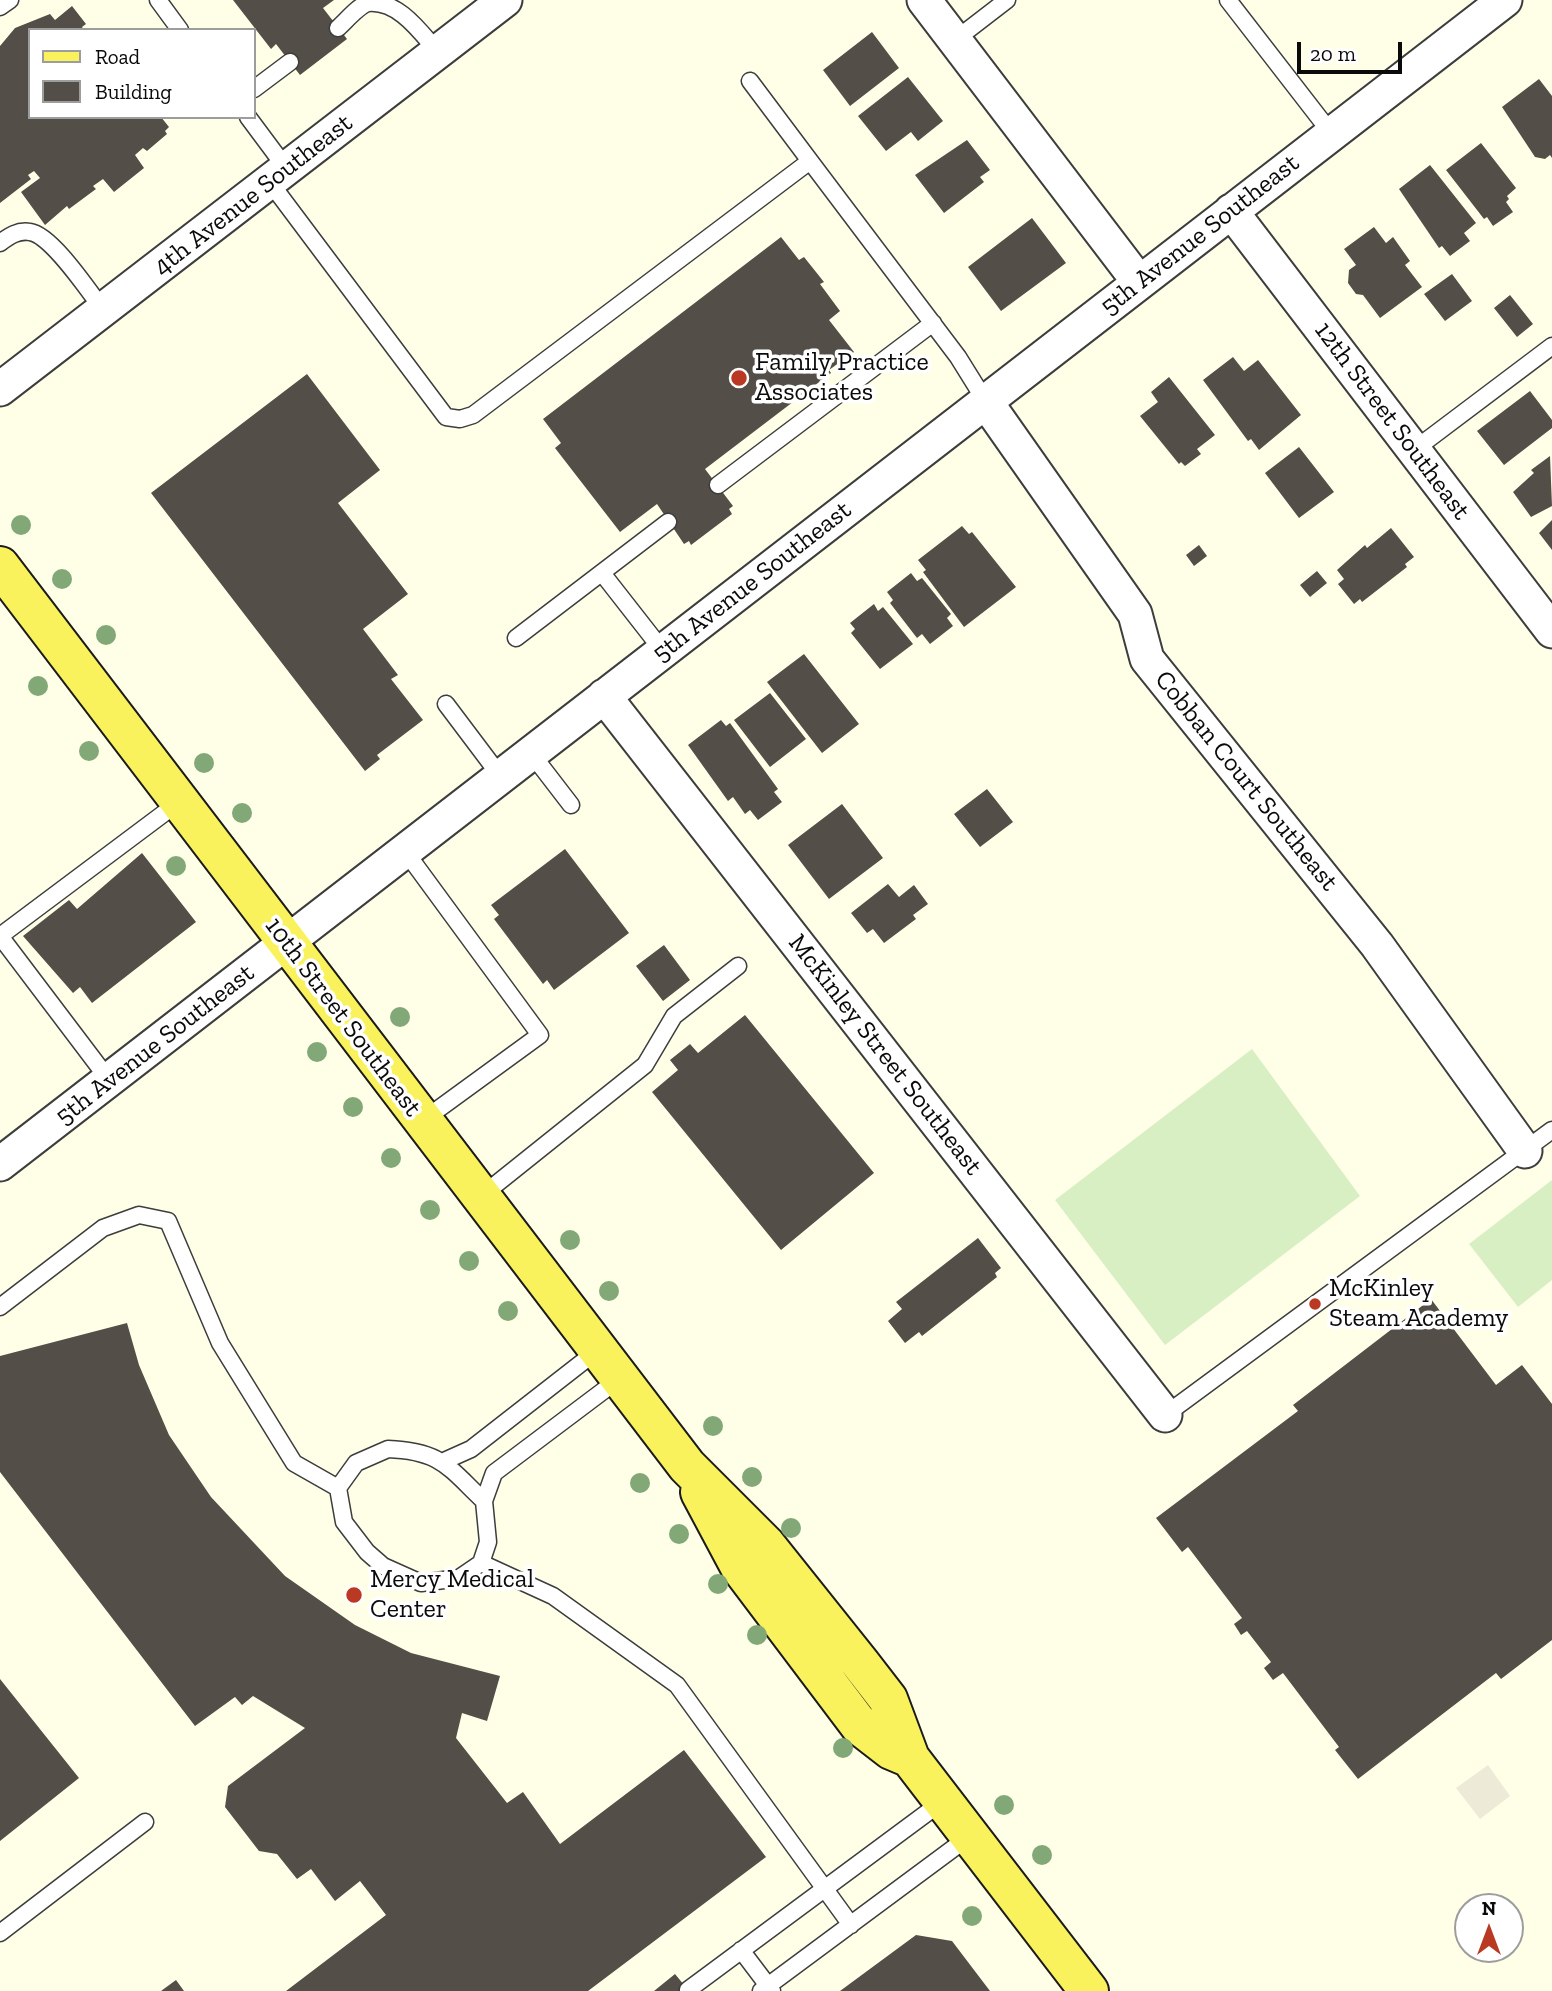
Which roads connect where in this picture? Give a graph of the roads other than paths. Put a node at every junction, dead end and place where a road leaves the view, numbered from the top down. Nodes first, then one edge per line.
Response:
1 (10, 0) edge
2 (158, 0) edge
3 (505, 0) edge
4 (924, 0) edge
5 (1007, 0) edge
6 (1228, 0) edge
7 (1504, 0) edge
8 (0, 8) edge
9 (179, 28) edge
10 (338, 28) dead end
11 (955, 40) junction
12 (438, 52) junction
13 (290, 62) dead end
14 (750, 81) dead end
15 (256, 88) edge
16 (249, 119) edge
17 (1331, 133) junction
18 (810, 161) junction
19 (277, 174) junction
20 (1231, 211) junction
21 (0, 243) edge
22 (1139, 282) junction
23 (104, 311) junction
24 (933, 323) junction
25 (1552, 346) edge
26 (0, 390) edge
27 (986, 402) junction
28 (1414, 450) junction
29 (718, 485) dead end
30 (668, 523) dead end
31 (0, 566) edge
32 (602, 573) junction
33 (1552, 631) edge
34 (516, 638) dead end
35 (663, 651) junction
36 (604, 696) junction
37 (446, 704) dead end
38 (531, 753) junction
39 (500, 776) junction
40 (179, 802) junction
41 (571, 805) dead end
42 (405, 851) junction
43 (287, 943) junction
44 (738, 966) dead end
45 (109, 1080) junction
46 (422, 1121) junction
47 (1552, 1130) edge
48 (1525, 1151) junction
49 (0, 1164) edge
50 (480, 1197) junction
51 (0, 1307) edge
52 (608, 1365) junction
53 (1165, 1415) joint
54 (442, 1461) junction
55 (338, 1488) junction
56 (484, 1501) junction
57 (481, 1563) junction
58 (943, 1801) junction
59 (145, 1822) dead end
60 (970, 1836) junction
61 (826, 1889) junction
62 (851, 1925) junction
63 (0, 1933) edge
64 (741, 1950) junction
65 (767, 1989) edge
66 (688, 1990) edge
67 (1089, 1991) edge

1 - 8 lane
2 - 9 lane
3 - 12 street, 4th Avenue Southeast
4 - 11 street
5 - 11 lane
6 - 17 lane
7 - 17 street, 5th Avenue Southeast
10 - 12 lane
11 - 22 street
12 - 19 street, 4th Avenue Southeast
13 - 15 lane
14 - 18 lane
16 - 19 lane
17 - 20 street, 5th Avenue Southeast
18 - 19 lane
18 - 24 lane
19 - 23 street, 4th Avenue Southeast
20 - 22 street, 5th Avenue Southeast
20 - 28 street, 12th Street Southeast
21 - 23 lane
22 - 27 street, 5th Avenue Southeast
23 - 26 street, 4th Avenue Southeast
24 - 27 lane
24 - 29 lane
25 - 28 lane
27 - 35 street, 5th Avenue Southeast
27 - 48 street, Cobban Court Southeast
28 - 33 street, 12th Street Southeast
30 - 32 lane
31 - 40 main road, 10th Street Southeast
32 - 34 lane
32 - 35 lane
35 - 36 street, 5th Avenue Southeast
36 - 38 street, 5th Avenue Southeast
36 - 53 street, McKinley Street Southeast
37 - 39 lane
38 - 39 street, 5th Avenue Southeast
38 - 41 lane
39 - 42 street, 5th Avenue Southeast
40 - 43 main road, 10th Street Southeast
40 - 45 lane
42 - 43 street, 5th Avenue Southeast
42 - 46 lane
43 - 45 street, 5th Avenue Southeast
43 - 46 main road, 10th Street Southeast
44 - 50 lane
45 - 49 street, 5th Avenue Southeast
46 - 50 main road, 10th Street Southeast
47 - 48 lane
48 - 53 lane
50 - 52 main road, 10th Street Southeast
51 - 55 lane
52 - 54 lane
52 - 56 lane
52 - 58 main road, 10th Street Southeast
54 - 55 lane
54 - 56 lane
55 - 57 lane
56 - 57 lane
57 - 61 lane
58 - 60 main road, 10th Street Southeast
58 - 61 lane
59 - 63 lane
60 - 62 lane
60 - 67 main road, 10th Street Southeast
61 - 62 lane
61 - 64 lane
62 - 65 lane
64 - 65 lane
64 - 66 lane

